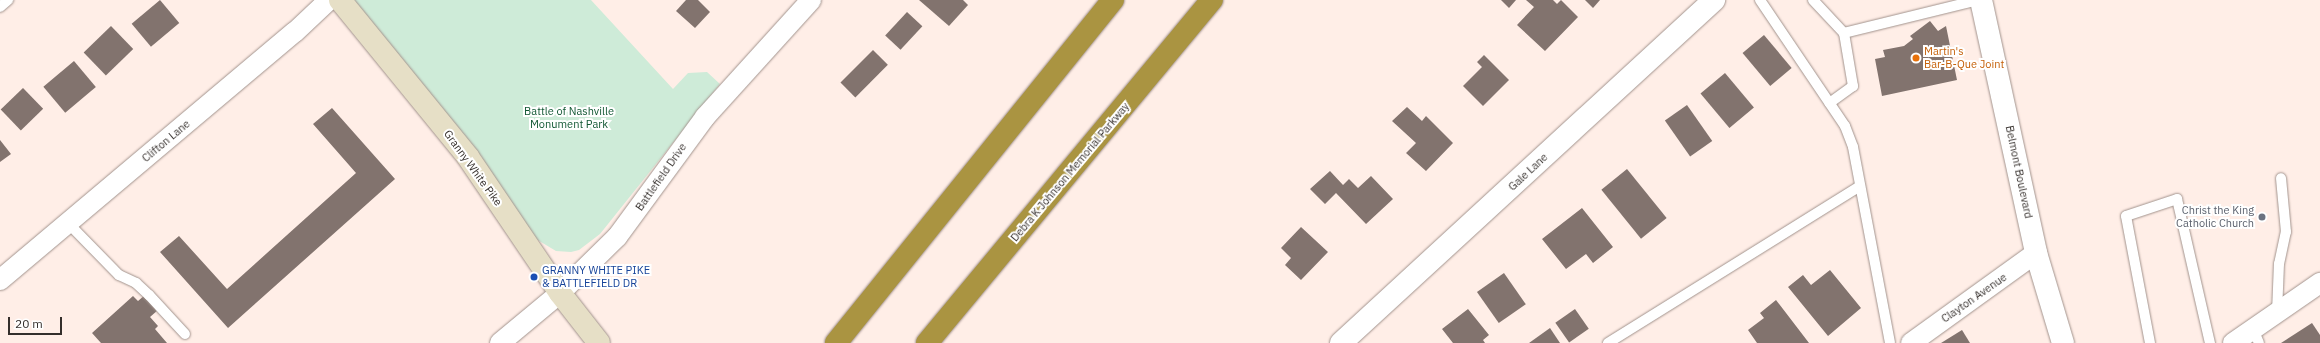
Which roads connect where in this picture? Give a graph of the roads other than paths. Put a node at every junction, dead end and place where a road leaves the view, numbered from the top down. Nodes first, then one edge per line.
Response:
1 (8, 0) edge
2 (329, 0) edge
3 (340, 0) edge
4 (811, 0) edge
5 (1113, 0) edge
6 (1212, 0) edge
7 (1714, 0) edge
8 (1760, 0) edge
9 (1813, 0) edge
10 (1978, 0) edge
11 (1981, 0) edge
12 (0, 7) edge
13 (1844, 33) junction
14 (1830, 103) junction
15 (2281, 178) dead end
16 (1860, 186) junction
17 (68, 223) junction
18 (2036, 253) junction
19 (0, 280) edge
20 (2320, 283) edge
21 (560, 293) junction
22 (2277, 313) junction
23 (185, 334) dead end
24 (2256, 336) edge
25 (500, 343) edge
26 (599, 343) edge
27 (836, 343) edge
28 (927, 343) edge
29 (1341, 343) edge
30 (1608, 343) edge
31 (1890, 343) edge
32 (1910, 343) edge
33 (2063, 343) edge
34 (2150, 343) edge
35 (2210, 343) edge
36 (2233, 343) edge

1 - 12 lane
2 - 17 street, Clifton Lane
3 - 21 main road, Granny White Pike
4 - 21 street, Battlefield Drive
5 - 27 highway
6 - 28 highway, Debra K Johnson Memorial Parkway
7 - 29 street, Gale Lane
8 - 14 lane
9 - 13 lane
10 - 13 lane
11 - 18 street, Belmont Boulevard
13 - 14 lane
14 - 16 lane
15 - 22 lane
16 - 30 lane
16 - 31 lane
17 - 19 street, Clifton Lane
17 - 23 lane
18 - 32 street, Clayton Avenue
18 - 33 street, Belmont Boulevard
20 - 22 street
21 - 25 street, Battlefield Drive
21 - 26 main road, Granny White Pike
22 - 24 street
24 - 36 street
34 - 35 lane

